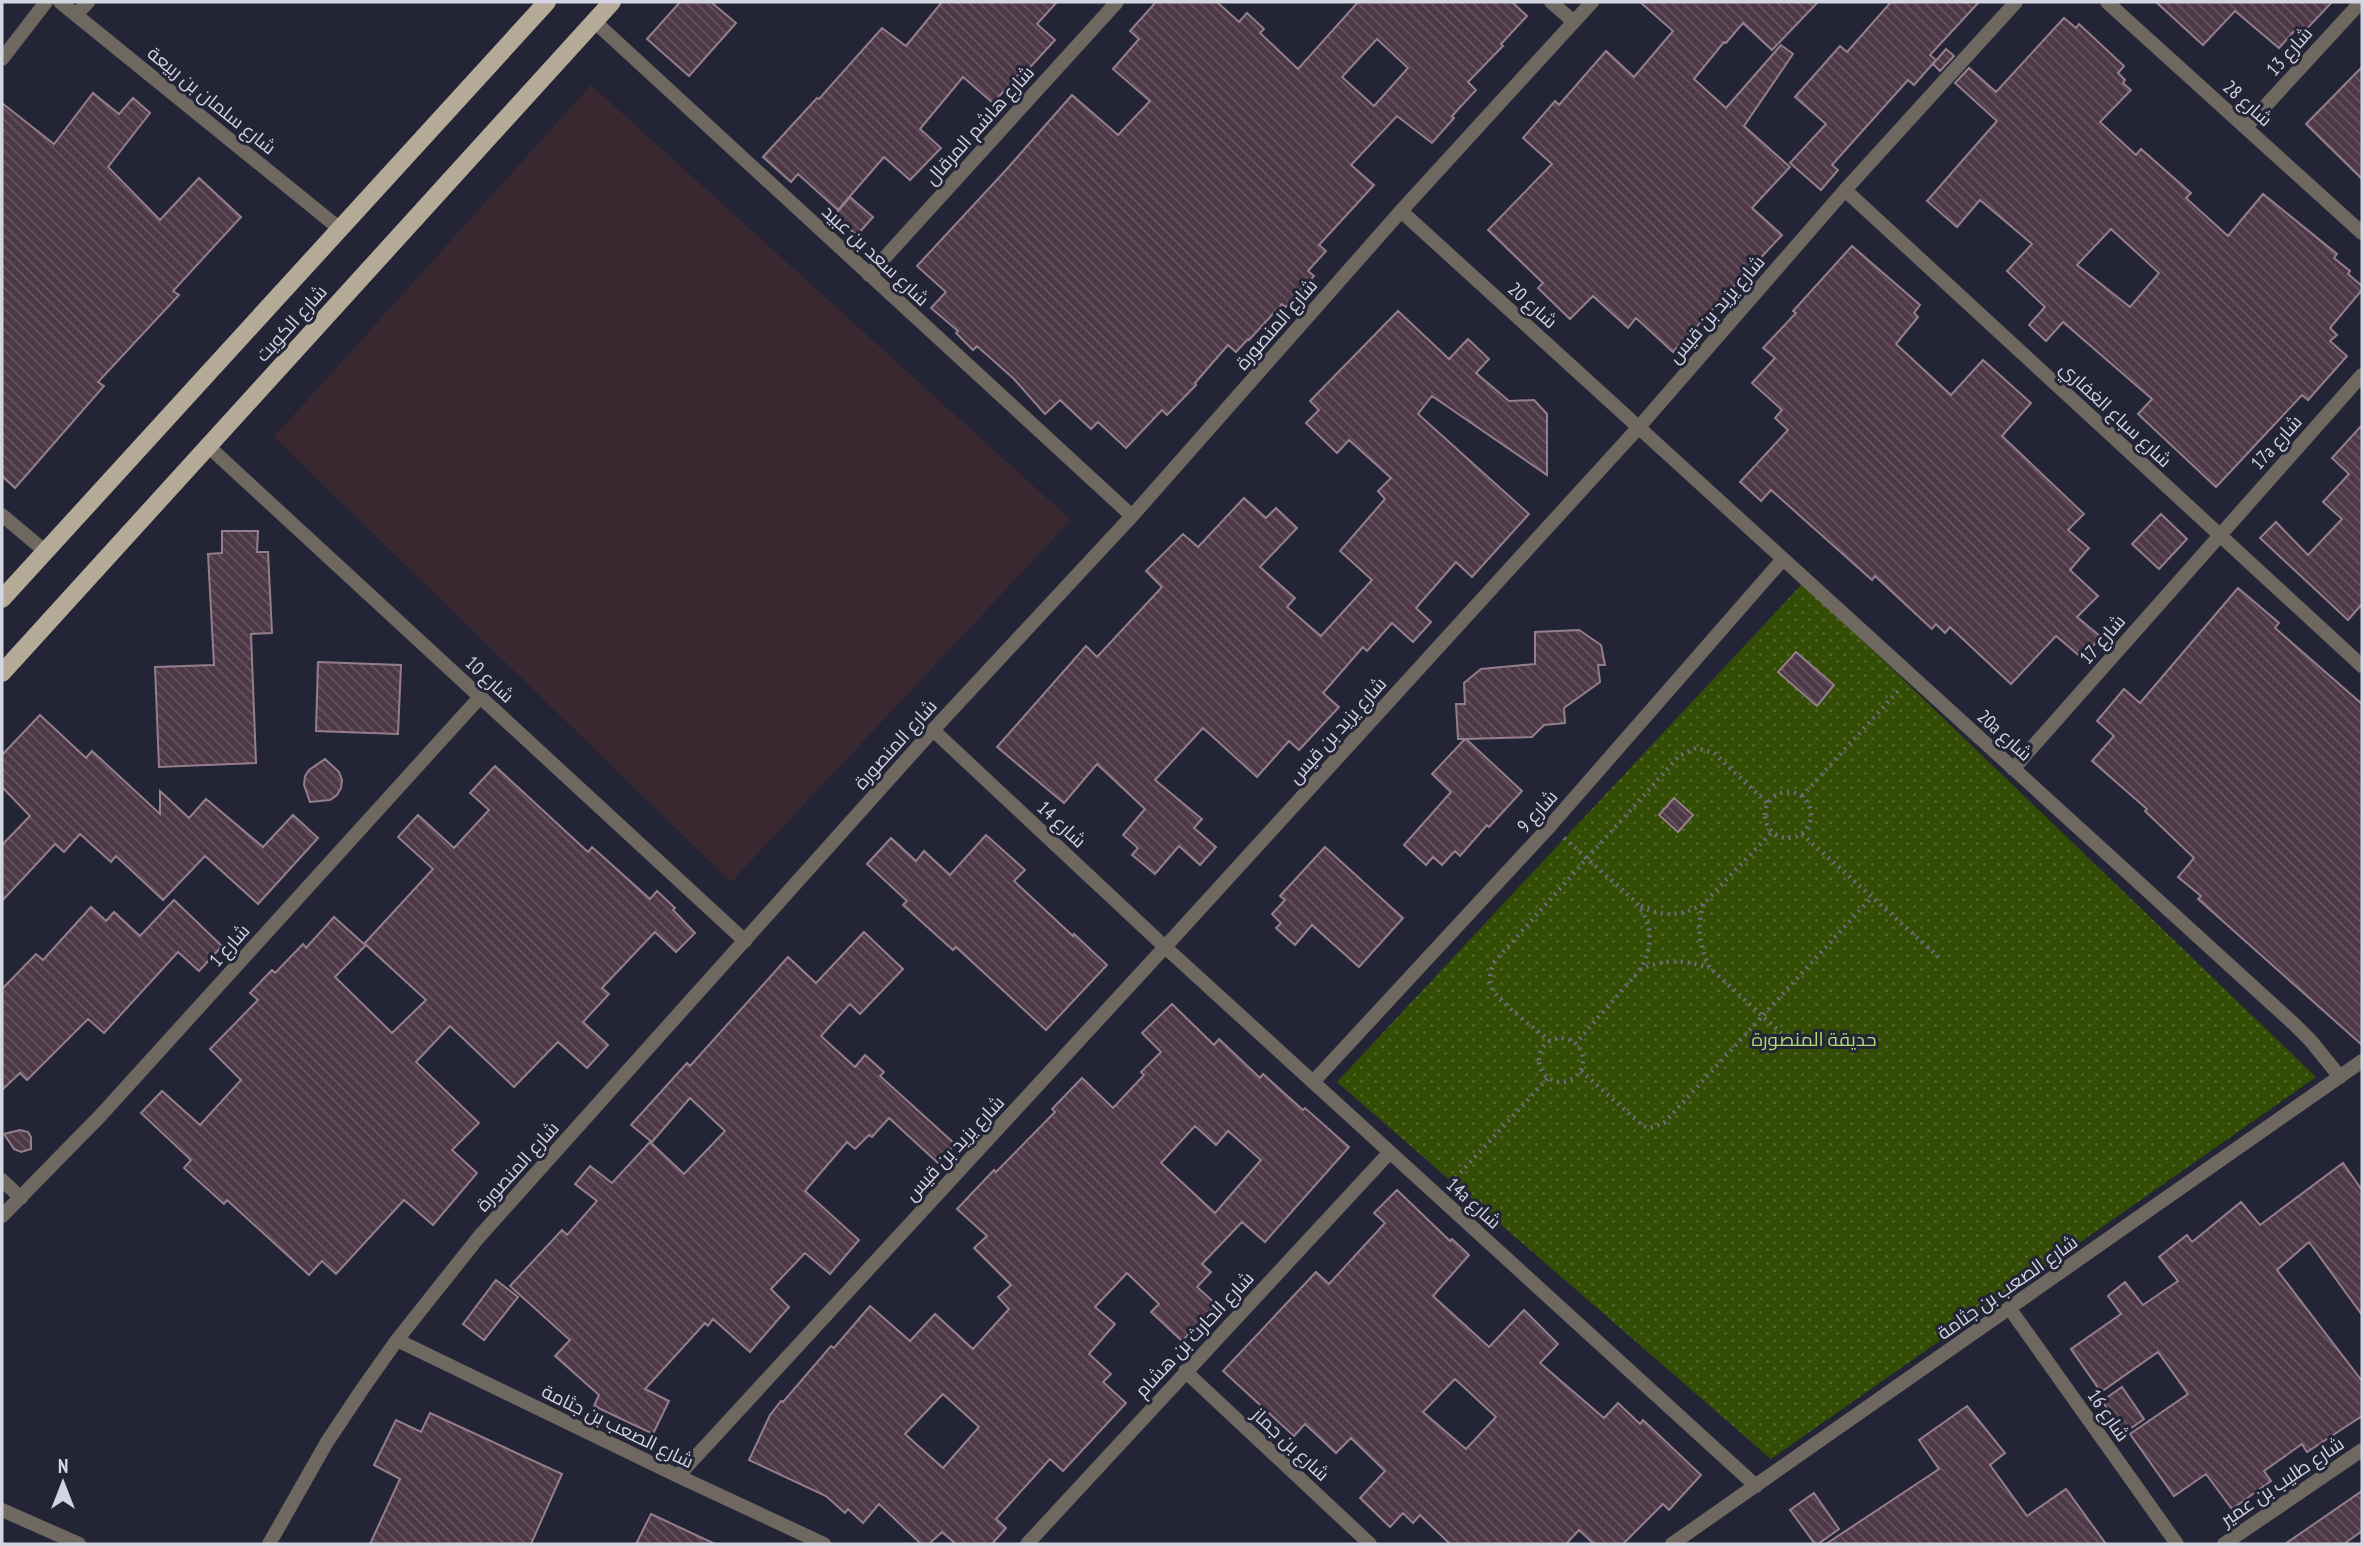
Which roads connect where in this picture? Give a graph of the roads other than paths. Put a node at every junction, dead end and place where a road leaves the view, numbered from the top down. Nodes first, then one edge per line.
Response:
1 (46, 2) edge
2 (60, 2) edge
3 (88, 2) edge
4 (547, 2) edge
5 (612, 2) edge
6 (1117, 2) edge
7 (1551, 2) edge
8 (1592, 2) edge
9 (2016, 2) edge
10 (2107, 2) edge
11 (2361, 2) edge
12 (76, 15) junction
13 (594, 21) junction
14 (1574, 22) junction
15 (2, 59) edge
16 (2246, 127) junction
17 (1845, 190) junction
18 (1401, 211) junction
19 (340, 229) junction
20 (2362, 233) edge
21 (869, 275) junction
22 (2362, 375) edge
23 (1639, 427) junction
24 (208, 446) junction
25 (2, 515) edge
26 (1132, 516) junction
27 (2219, 534) junction
28 (46, 552) junction
29 (1783, 558) junction
30 (2, 599) edge
31 (2362, 666) edge
32 (2, 673) edge
33 (481, 696) junction
34 (933, 730) junction
35 (2013, 769) junction
36 (745, 941) junction
37 (1165, 947) junction
38 (2362, 1061) edge
39 (2340, 1077) junction
40 (1313, 1082) junction
41 (1390, 1152) junction
42 (2, 1180) edge
43 (20, 1198) junction
44 (2, 1216) edge
45 (2010, 1309) junction
46 (397, 1340) junction
47 (1185, 1371) junction
48 (2362, 1450) edge
49 (678, 1476) junction
50 (1756, 1486) junction
51 (2, 1510) edge
52 (79, 1544) edge
53 (269, 1544) edge
54 (823, 1544) edge
55 (1027, 1544) edge
56 (1370, 1544) edge
57 (1672, 1544) edge
58 (2177, 1544) edge
59 (2224, 1544) edge

1 - 15 street
2 - 12 street, شارع سلمان بن ربيعة
3 - 12 street
4 - 19 main road, شارع الكويت
5 - 13 main road, شارع الكويت
6 - 21 street, شارع هاشم المرقال
7 - 14 street
8 - 14 street, شارع المنصورة
9 - 17 street, شارع يزيد بن قيس
10 - 16 street, شارع 28
11 - 16 street, شارع 13
12 - 19 street, شارع سلمان بن ربيعة
13 - 21 street, شارع سعد بن عبيد
13 - 24 main road, شارع الكويت
14 - 18 street, شارع المنصورة
16 - 20 street, شارع 28
17 - 23 street, شارع يزيد بن قيس
17 - 27 street, شارع سباع الغفاري
18 - 23 street, شارع 20
18 - 26 street, شارع المنصورة
19 - 28 main road, شارع الكويت
21 - 26 street, شارع سعد بن عبيد
22 - 27 street, 17a شارع
23 - 29 street, 20a شارع
23 - 37 street, شارع يزيد بن قيس
24 - 32 main road, شارع الكويت
24 - 33 street, شارع 10
25 - 28 street
26 - 34 street, شارع المنصورة
27 - 31 street, شارع سباع الغفاري
27 - 35 street, شارع 17
28 - 30 main road, شارع الكويت
29 - 35 street, 20a شارع
29 - 40 street, شارع 9
33 - 36 street, شارع 10
33 - 43 street, شارع 1
34 - 36 street, شارع المنصورة
34 - 37 street, شارع 14
35 - 39 street, 20a شارع
36 - 46 street, شارع المنصورة
37 - 40 street, 14a شارع
37 - 49 street, شارع يزيد بن قيس
38 - 39 street, شارع الصعب بن جثامة
39 - 45 street, شارع الصعب بن جثامة
40 - 41 street, 14a شارع
41 - 47 street, شارع الحارث بن هشام
41 - 50 street, 14a شارع
42 - 43 street
43 - 44 street, شارع 1
45 - 50 street, شارع الصعب بن جثامة
45 - 58 street, شارع 16
46 - 49 street, شارع الصعب بن جثامة
46 - 53 street, شارع المنصورة
47 - 55 street, شارع الحارث بن هشام
47 - 56 street, شارع بن جماز
48 - 59 street, شارع طليب بن عمير
49 - 54 street, شارع الصعب بن جثامة
50 - 57 street, شارع الصعب بن جثامة
51 - 52 street

